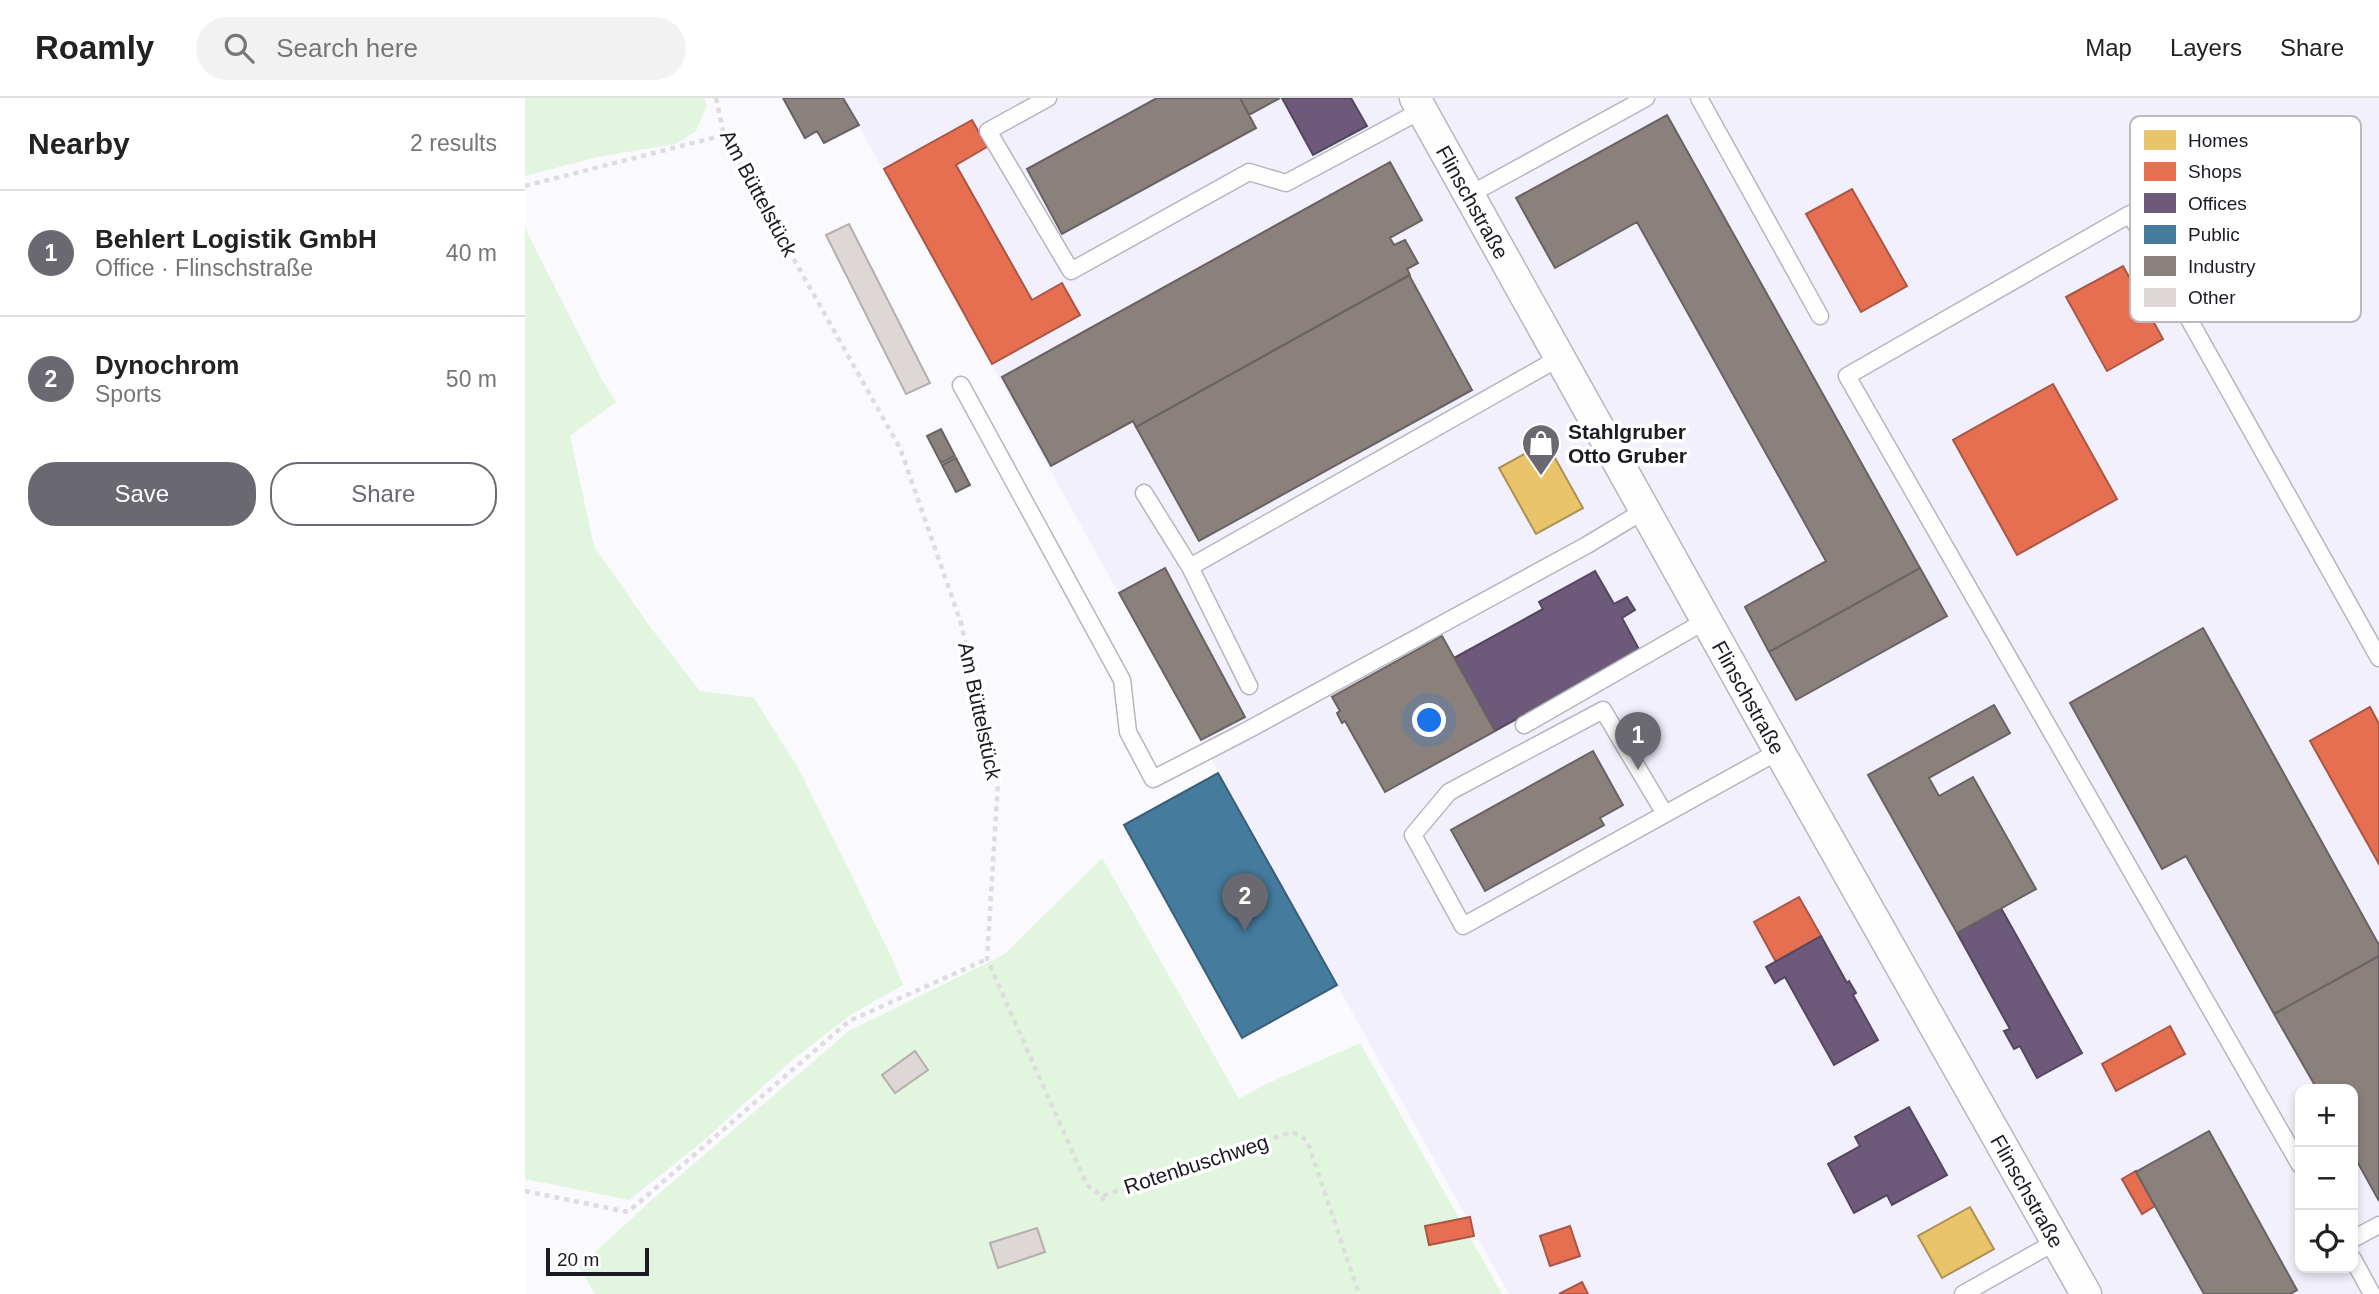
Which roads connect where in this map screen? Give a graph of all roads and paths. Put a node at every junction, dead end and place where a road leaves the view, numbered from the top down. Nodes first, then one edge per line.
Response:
1 (716, 98) edge
2 (1048, 98) edge
3 (1646, 98) edge
4 (1699, 98) edge
5 (1419, 104) edge
6 (724, 135) junction
7 (525, 186) edge
8 (1469, 195) junction
9 (2130, 214) edge
10 (1820, 316) dead end
11 (2191, 322) edge
12 (1559, 358) junction
13 (961, 385) dead end
14 (1144, 493) dead end
15 (1644, 510) junction
16 (1190, 567) junction
17 (1707, 620) junction
18 (2379, 658) edge
19 (1249, 686) dead end
20 (1524, 725) dead end
21 (1779, 751) junction
22 (1665, 814) junction
23 (987, 959) junction
24 (2295, 1157) edge
25 (525, 1191) edge
26 (1102, 1196) junction
27 (1106, 1205) dead end
28 (2379, 1225) edge
29 (2358, 1236) edge
30 (2057, 1241) junction
31 (2358, 1268) edge
32 (1359, 1294) edge
33 (1963, 1294) edge
34 (2086, 1294) edge
35 (2372, 1294) edge

1 - 6 path, Am Büttelstück
2 - 5 lane
3 - 8 lane
4 - 10 lane
5 - 8 street, Flinschstraße
6 - 7 path
6 - 23 path, Am Büttelstück
8 - 12 street, Flinschstraße
9 - 24 lane
11 - 18 lane
12 - 15 street, Flinschstraße
12 - 16 lane
13 - 15 lane
14 - 16 lane
15 - 17 street, Flinschstraße
16 - 19 lane
17 - 20 lane
17 - 21 street, Flinschstraße
21 - 22 lane
21 - 30 street, Flinschstraße
22 - 22 lane
23 - 25 path
23 - 26 path, Rotenbuschweg
26 - 27 path
26 - 32 path, Rotenbuschweg
28 - 29 lane
30 - 33 lane
30 - 34 street, Flinschstraße
31 - 35 lane

